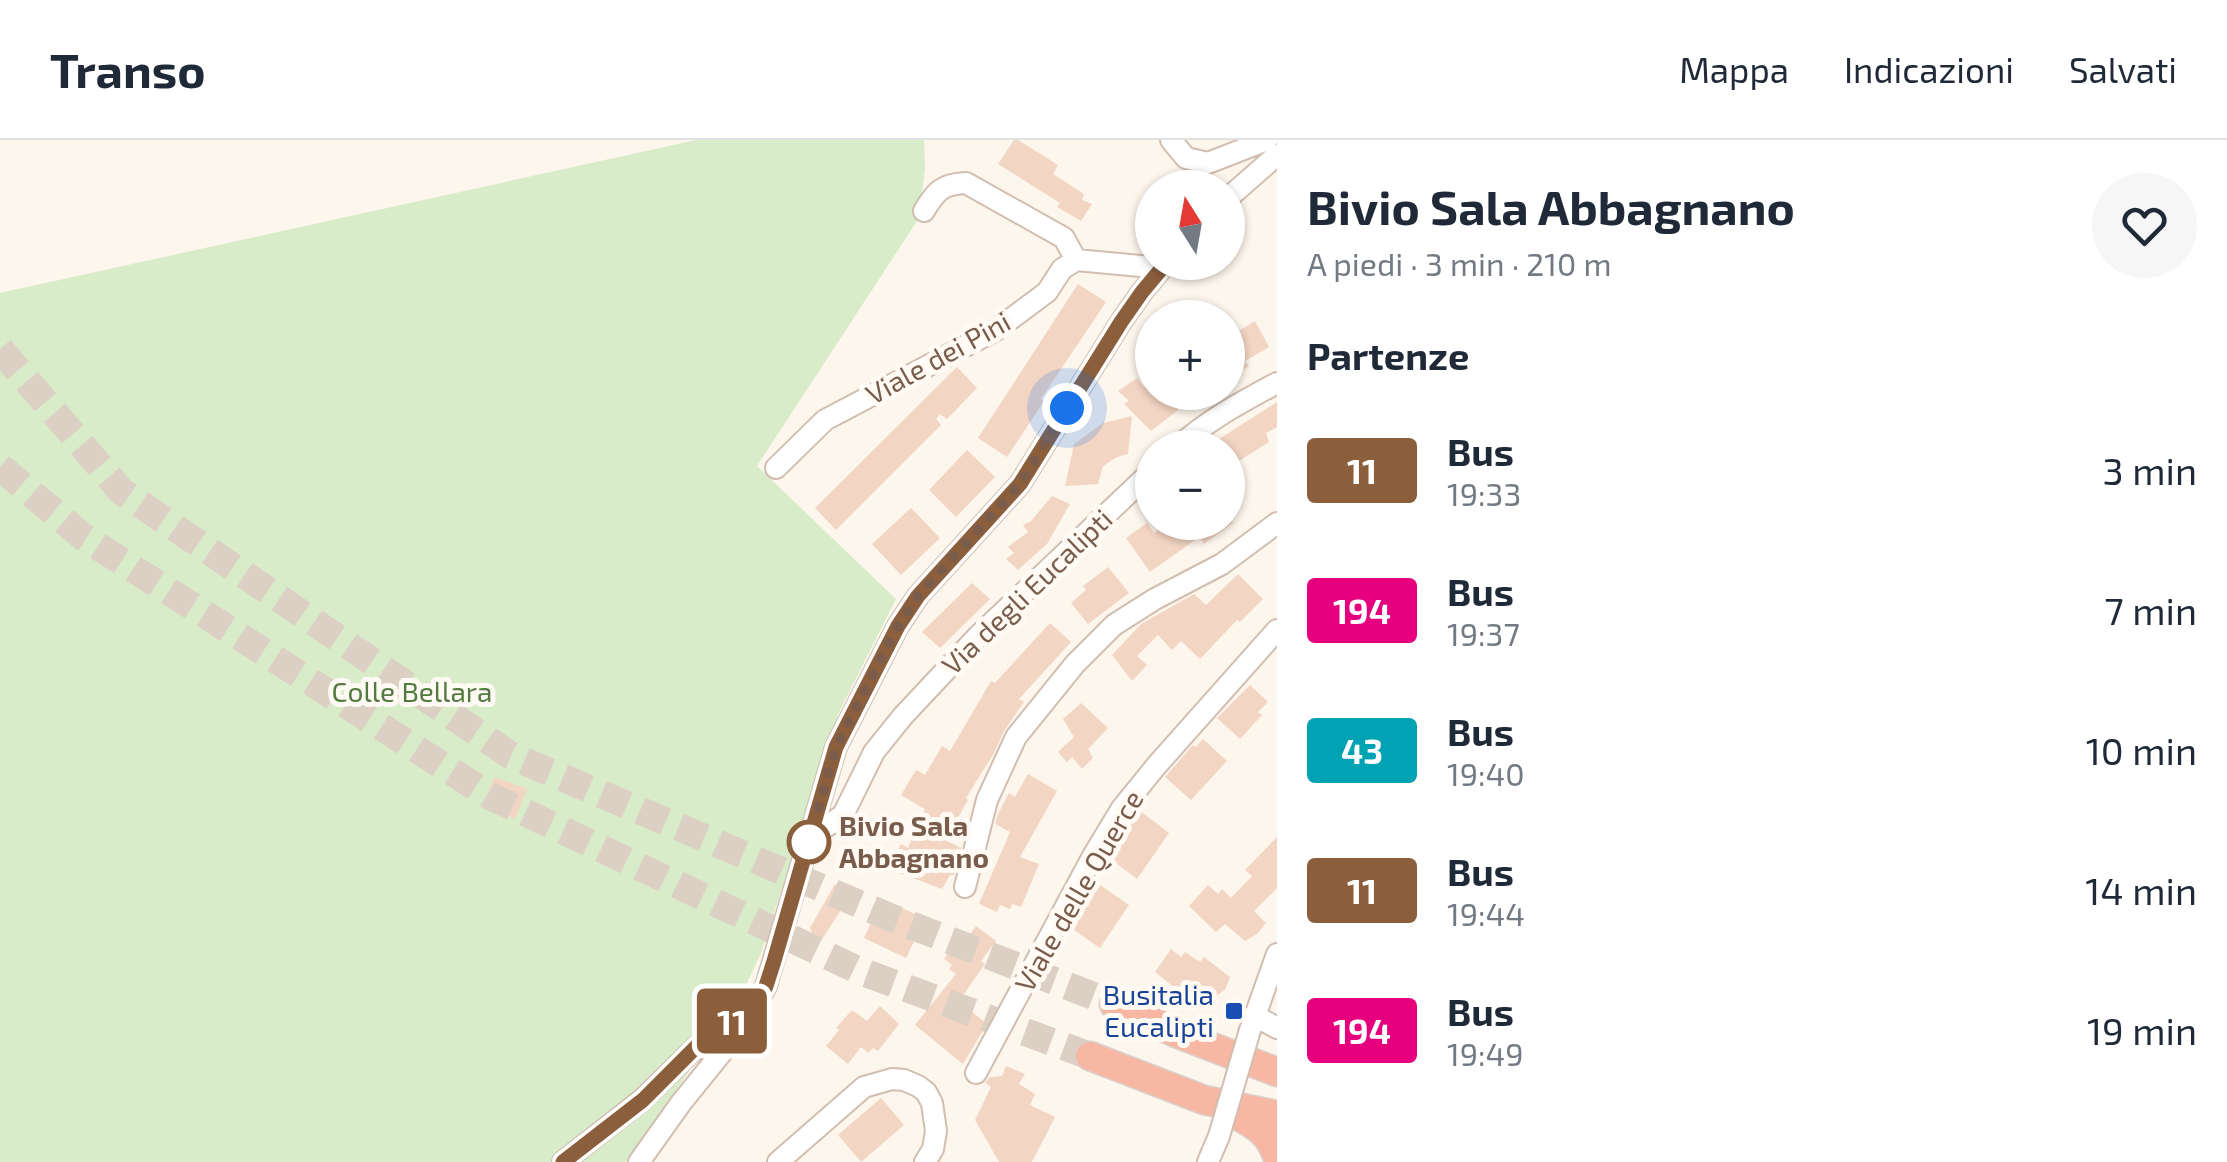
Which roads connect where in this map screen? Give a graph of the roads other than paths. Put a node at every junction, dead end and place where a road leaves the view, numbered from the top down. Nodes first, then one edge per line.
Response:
1 (1171, 140) edge
2 (1266, 140) edge
3 (1277, 156) edge
4 (1245, 183) edge
5 (924, 211) dead end
6 (1076, 260) junction
7 (1135, 265) edge
8 (1152, 280) edge
9 (1277, 383) edge
10 (1197, 430) edge
11 (776, 468) dead end
12 (1135, 487) edge
13 (1277, 523) edge
14 (1277, 630) edge
15 (813, 827) junction
16 (965, 887) dead end
17 (1277, 954) edge
18 (1272, 975) edge
19 (1114, 1004) tunnel mouth
20 (1252, 1023) junction
21 (744, 1025) junction
22 (1277, 1028) edge
23 (1090, 1056) tunnel mouth
24 (1277, 1072) edge
25 (976, 1073) dead end
26 (1204, 1100) junction
27 (1277, 1115) edge
28 (1277, 1156) edge
29 (563, 1162) edge
30 (640, 1162) edge
31 (778, 1162) edge
32 (925, 1162) edge
33 (1208, 1162) edge

1 - 2 street
3 - 4 street
5 - 6 street
6 - 7 street
6 - 11 street, Viale dei Pini
8 - 15 street
9 - 10 street
12 - 15 street, Via degli Eucalipti
13 - 16 street
14 - 25 street, Viale delle Querce
15 - 21 street
17 - 18 street
18 - 20 street
19 - 24 highway
20 - 22 street
20 - 33 street, bridge
21 - 29 street
21 - 30 street
23 - 26 highway
26 - 27 highway
26 - 28 highway
31 - 32 street

